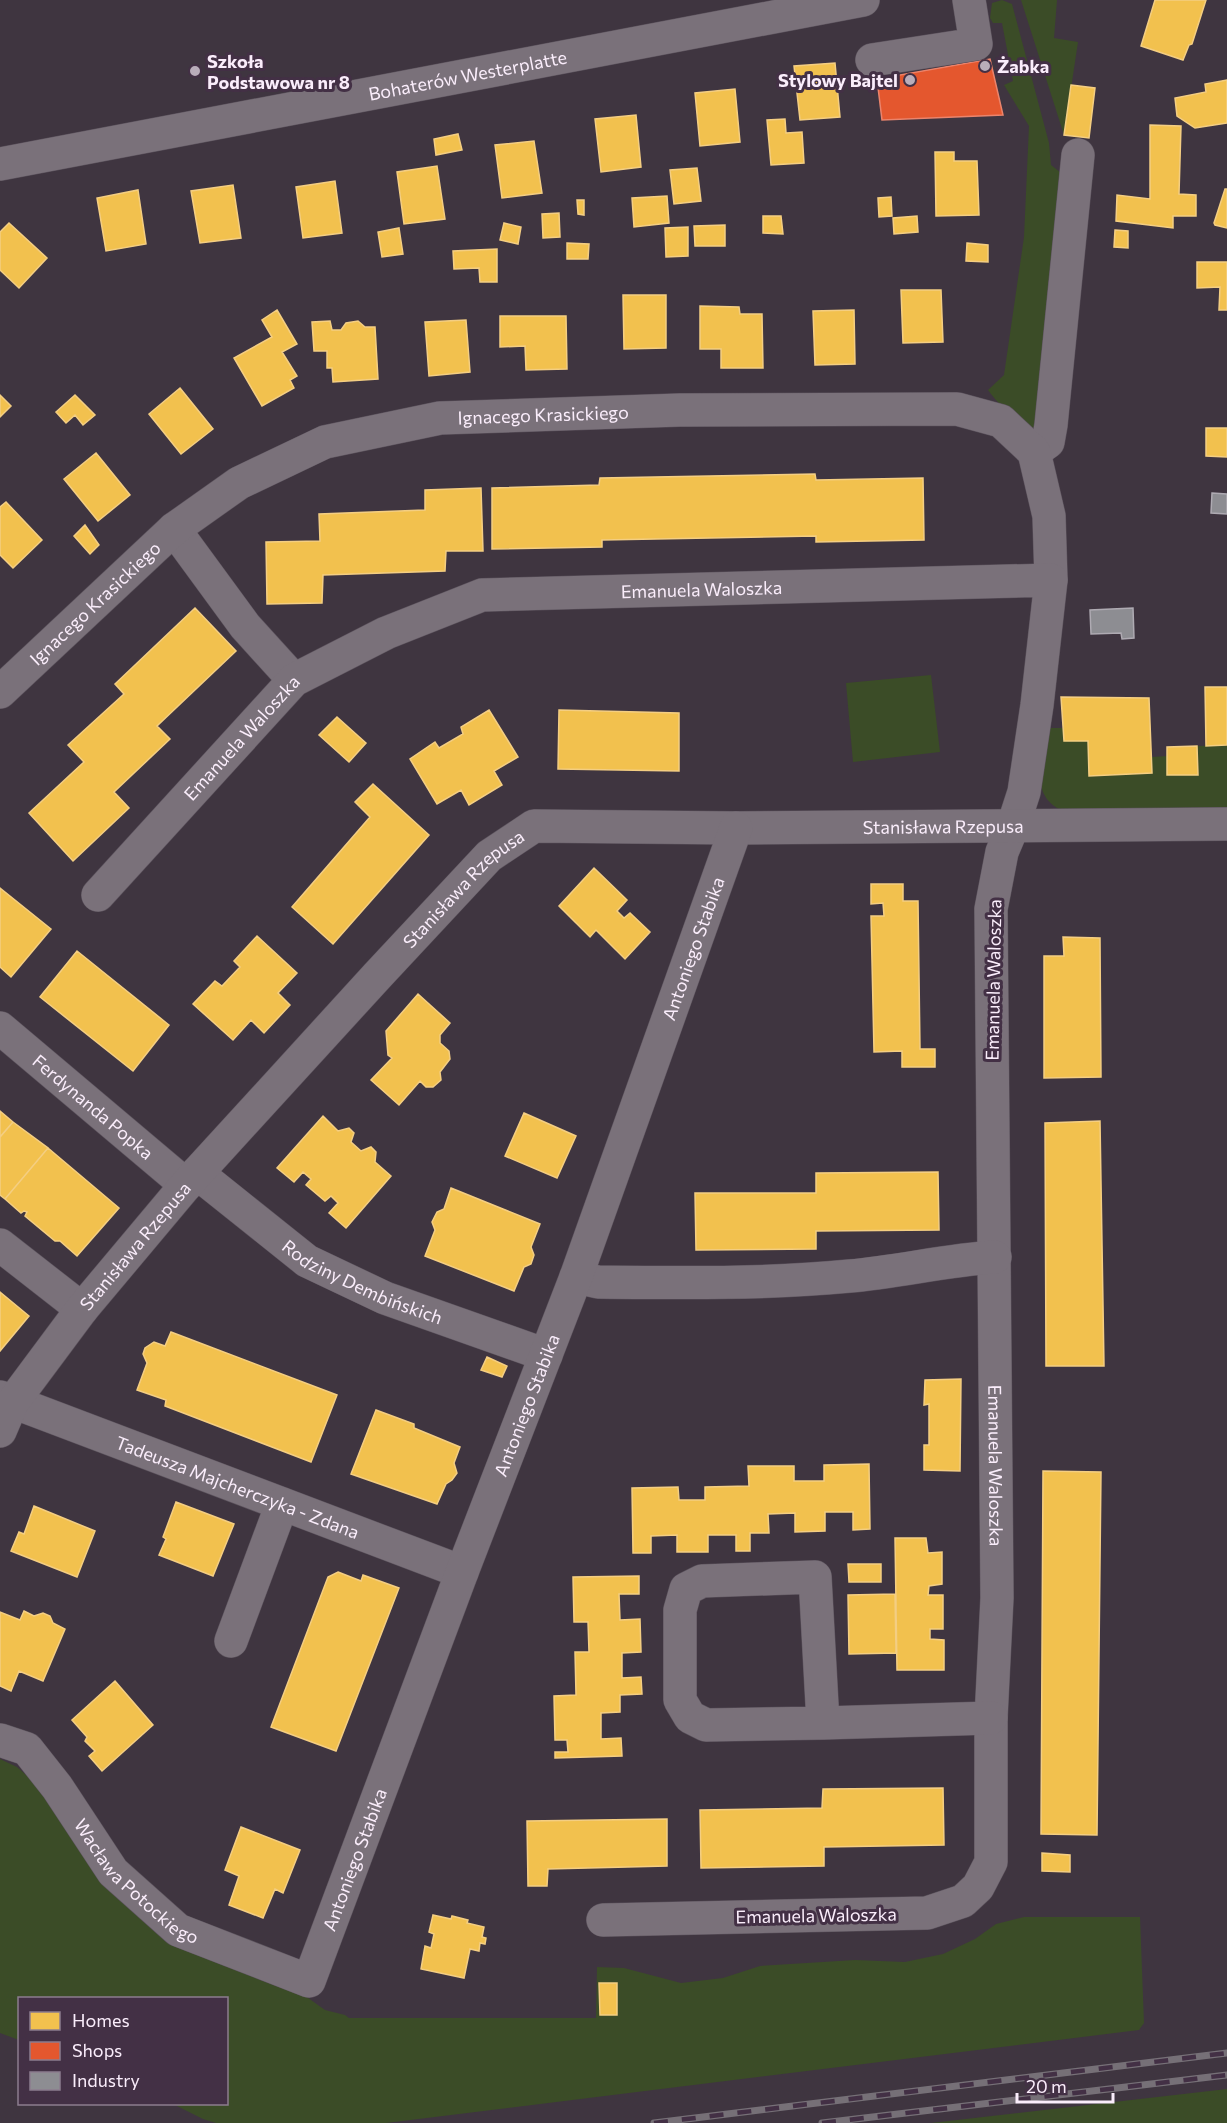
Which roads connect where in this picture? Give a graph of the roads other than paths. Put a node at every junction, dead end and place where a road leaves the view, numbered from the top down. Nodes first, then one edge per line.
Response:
1 (863, 0) edge
2 (969, 0) edge
3 (872, 60) dead end
4 (1078, 155) dead end
5 (0, 165) edge
6 (1034, 452) junction
7 (174, 529) junction
8 (1051, 580) junction
9 (294, 680) junction
10 (0, 692) edge
11 (1227, 824) edge
12 (1013, 826) junction
13 (736, 828) junction
14 (98, 895) dead end
15 (0, 1028) edge
16 (192, 1179) junction
17 (0, 1245) edge
18 (995, 1257) junction
19 (576, 1277) junction
20 (82, 1309) junction
21 (546, 1355) junction
22 (4, 1410) edge
23 (282, 1504) junction
24 (462, 1572) junction
25 (231, 1641) dead end
26 (991, 1718) junction
27 (823, 1723) junction
28 (0, 1740) edge
29 (603, 1920) dead end
30 (309, 1981) joint

1 - 5 street, Bohaterów Westerplatte
2 - 3 street
4 - 6 street
6 - 7 street, Ignacego Krasickiego
6 - 8 street
7 - 9 street
7 - 10 street, Ignacego Krasickiego
8 - 9 street, Emanuela Waloszka
8 - 12 street, Emanuela Waloszka
9 - 14 street, Emanuela Waloszka
11 - 12 street, Stanisława Rzepusa
12 - 13 street, Stanisława Rzepusa
12 - 18 street, Emanuela Waloszka
13 - 16 street, Stanisława Rzepusa
13 - 19 street, Antoniego Stabika
15 - 16 street, Ferdynanda Popka
16 - 20 street, Stanisława Rzepusa
16 - 21 street, Rodziny Dembińskich
17 - 20 street
18 - 19 street
18 - 26 street, Emanuela Waloszka
19 - 21 street, Antoniego Stabika
20 - 22 street, Stanisława Rzepusa
21 - 24 street, Antoniego Stabika
22 - 23 street, Tadeusza Majcherczyka - Zdana
23 - 24 street, Tadeusza Majcherczyka - Zdana
23 - 25 street
24 - 30 street, Antoniego Stabika
26 - 27 street
26 - 29 street, Emanuela Waloszka
27 - 27 street
28 - 30 street, Wacława Potockiego

